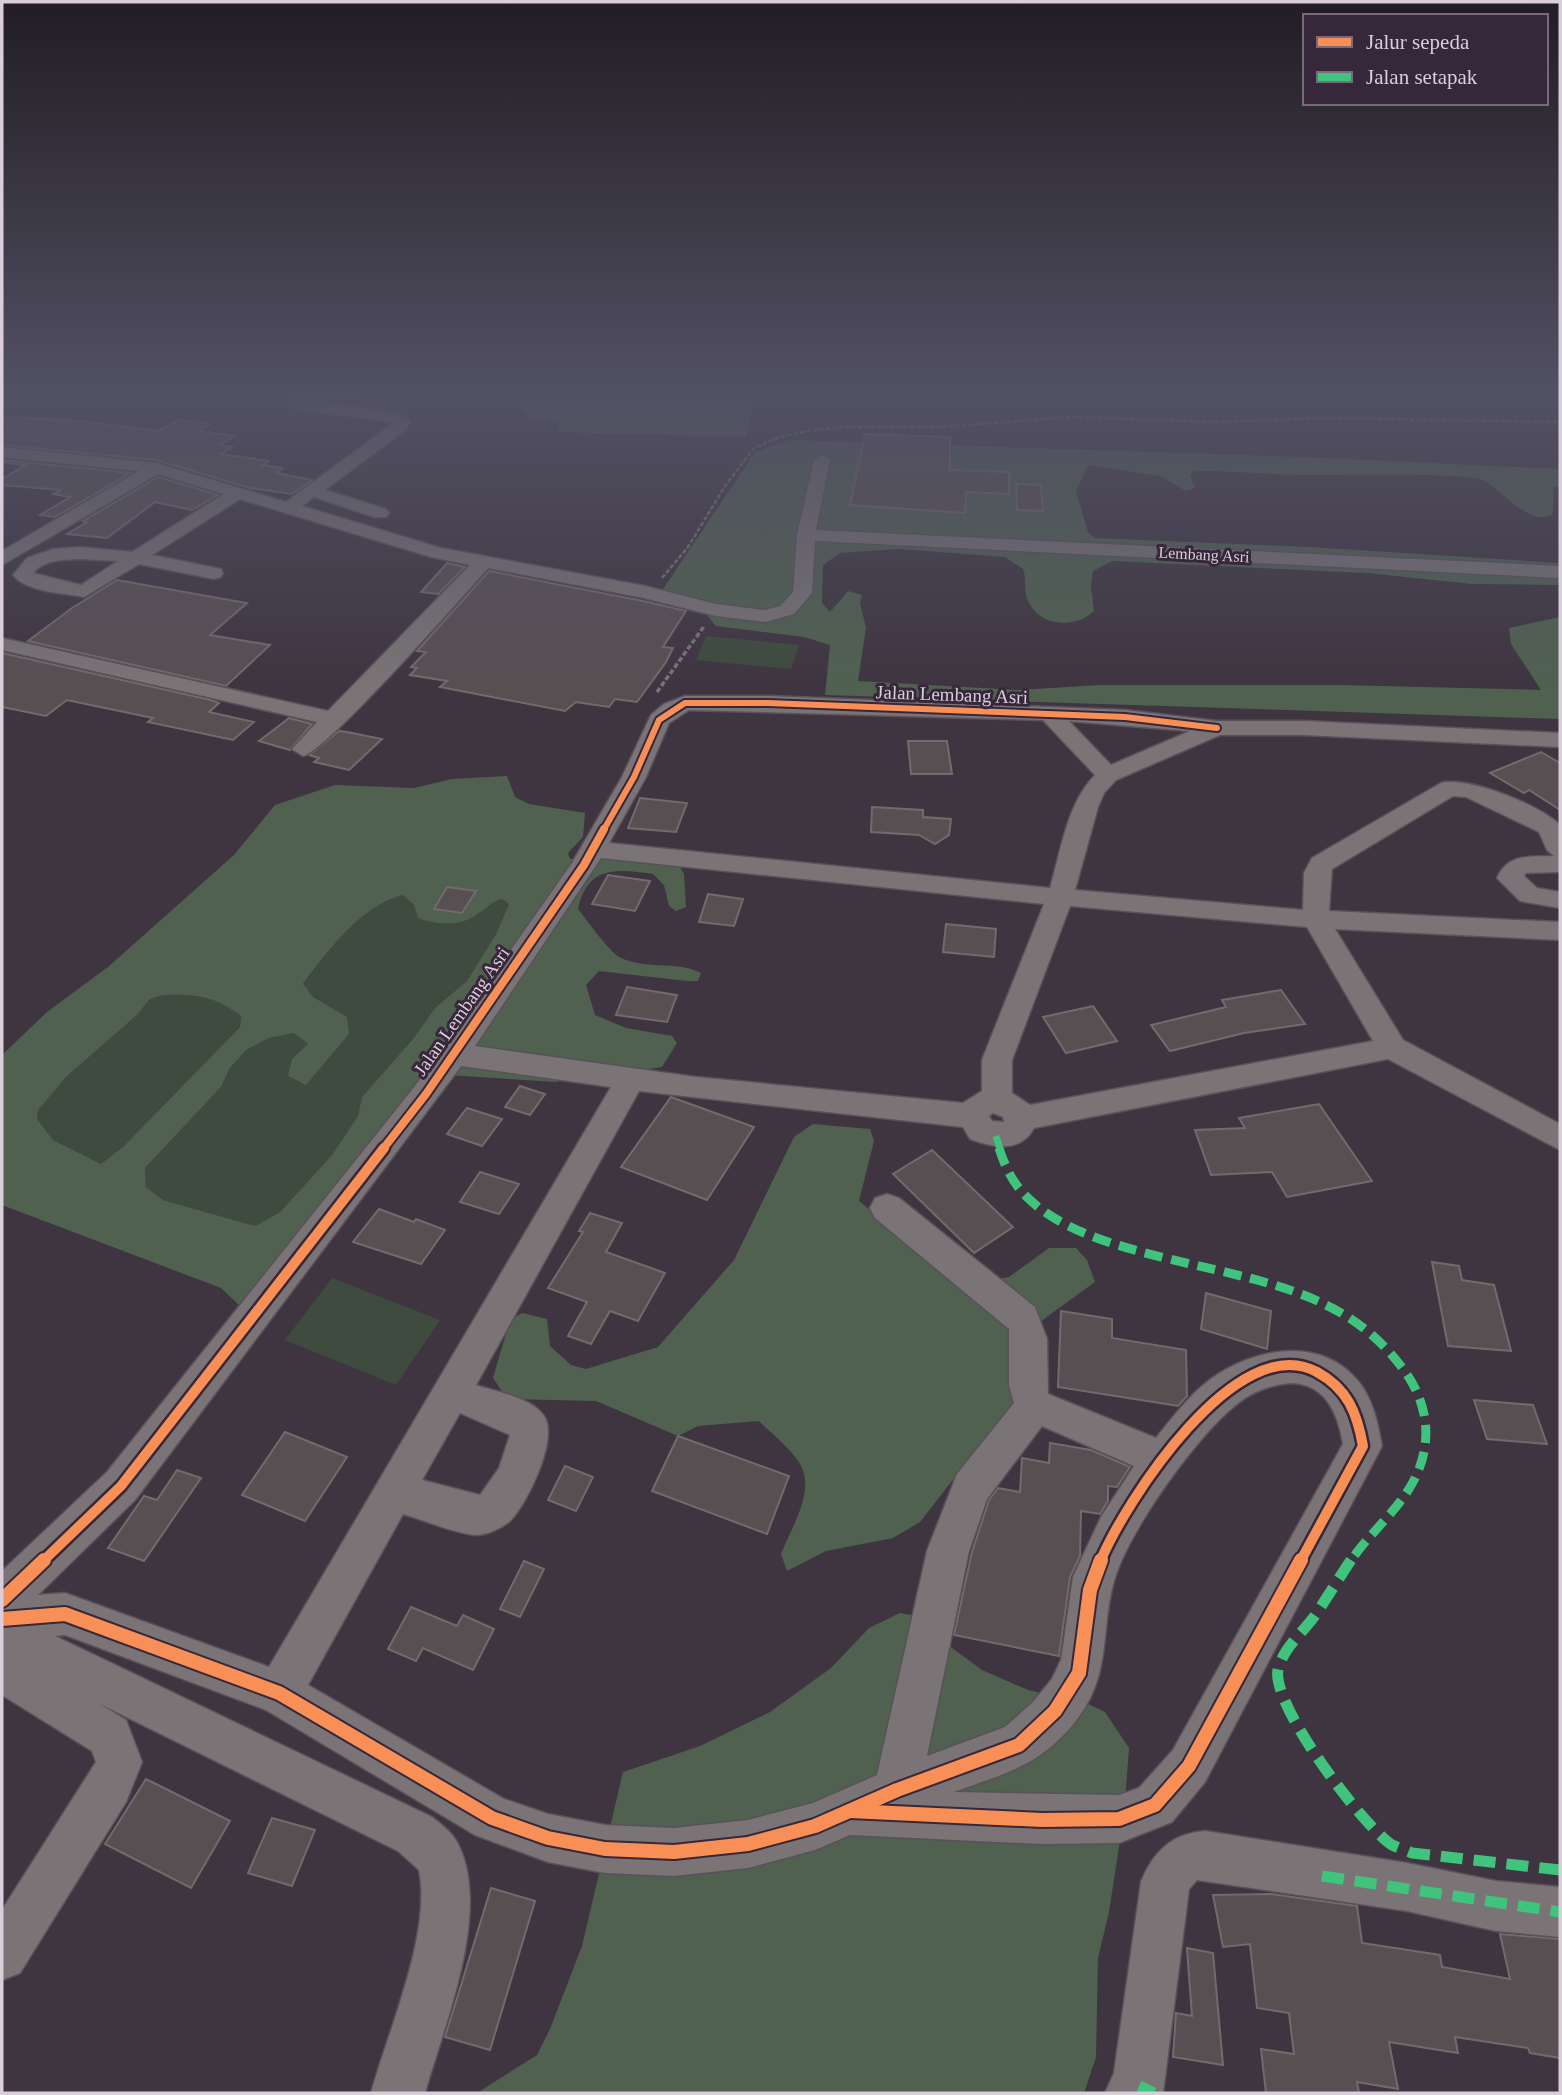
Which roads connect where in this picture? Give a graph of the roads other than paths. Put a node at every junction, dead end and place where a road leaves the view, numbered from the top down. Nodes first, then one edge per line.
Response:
1 (116, 492) edge
2 (240, 492) joint
3 (311, 492) edge
4 (314, 492) edge
5 (815, 492) edge
6 (287, 509) junction
7 (380, 513) dead end
8 (806, 535) junction
9 (2, 559) edge
10 (136, 559) junction
11 (482, 563) junction
12 (1560, 572) edge
13 (214, 573) dead end
14 (2, 644) edge
15 (1050, 715) junction
16 (334, 719) junction
17 (1217, 729) junction
18 (1560, 740) edge
19 (303, 749) dead end
20 (1108, 775) junction
21 (593, 849) junction
22 (1560, 850) edge
23 (1560, 864) edge
24 (1060, 898) junction
25 (1560, 900) edge
26 (1316, 919) junction
27 (1560, 931) edge
28 (1392, 1048) junction
29 (455, 1054) junction
30 (631, 1079) junction
31 (997, 1112) junction
32 (1560, 1138) edge
33 (887, 1208) dead end
34 (451, 1393) junction
35 (1035, 1406) junction
36 (1162, 1460) junction
37 (394, 1493) junction
38 (2, 1600) edge
39 (2, 1619) edge
40 (2, 1633) edge
41 (2, 1661) edge
42 (279, 1693) junction
43 (897, 1790) junction
44 (850, 1811) junction
45 (1560, 1912) edge
46 (2, 1955) edge
47 (1142, 2091) edge
48 (398, 2093) edge

1 - 9 street
2 - 6 street
2 - 10 street
3 - 6 street
4 - 7 street
5 - 8 street
6 - 11 street
8 - 11 street
8 - 12 street, Lembang Asri
10 - 10 street
10 - 13 street
11 - 16 street
14 - 16 street
15 - 17 street, Jalan Lembang Asri
15 - 20 street
15 - 21 street, Jalan Lembang Asri
16 - 19 street
17 - 18 street
17 - 20 street
20 - 24 street
21 - 24 street
21 - 29 street, Jalan Lembang Asri
22 - 26 street
23 - 25 street
24 - 26 street
24 - 31 street
26 - 27 street
26 - 28 street
28 - 31 street
28 - 32 street
29 - 30 street
29 - 38 street, Jalan Lembang Asri
30 - 31 street
30 - 34 street
33 - 35 street
34 - 37 street
34 - 37 street
35 - 36 street
35 - 43 street
36 - 43 street
36 - 44 street
37 - 42 street
39 - 42 street
40 - 48 street
41 - 46 street
42 - 44 street
43 - 44 street
45 - 47 street

